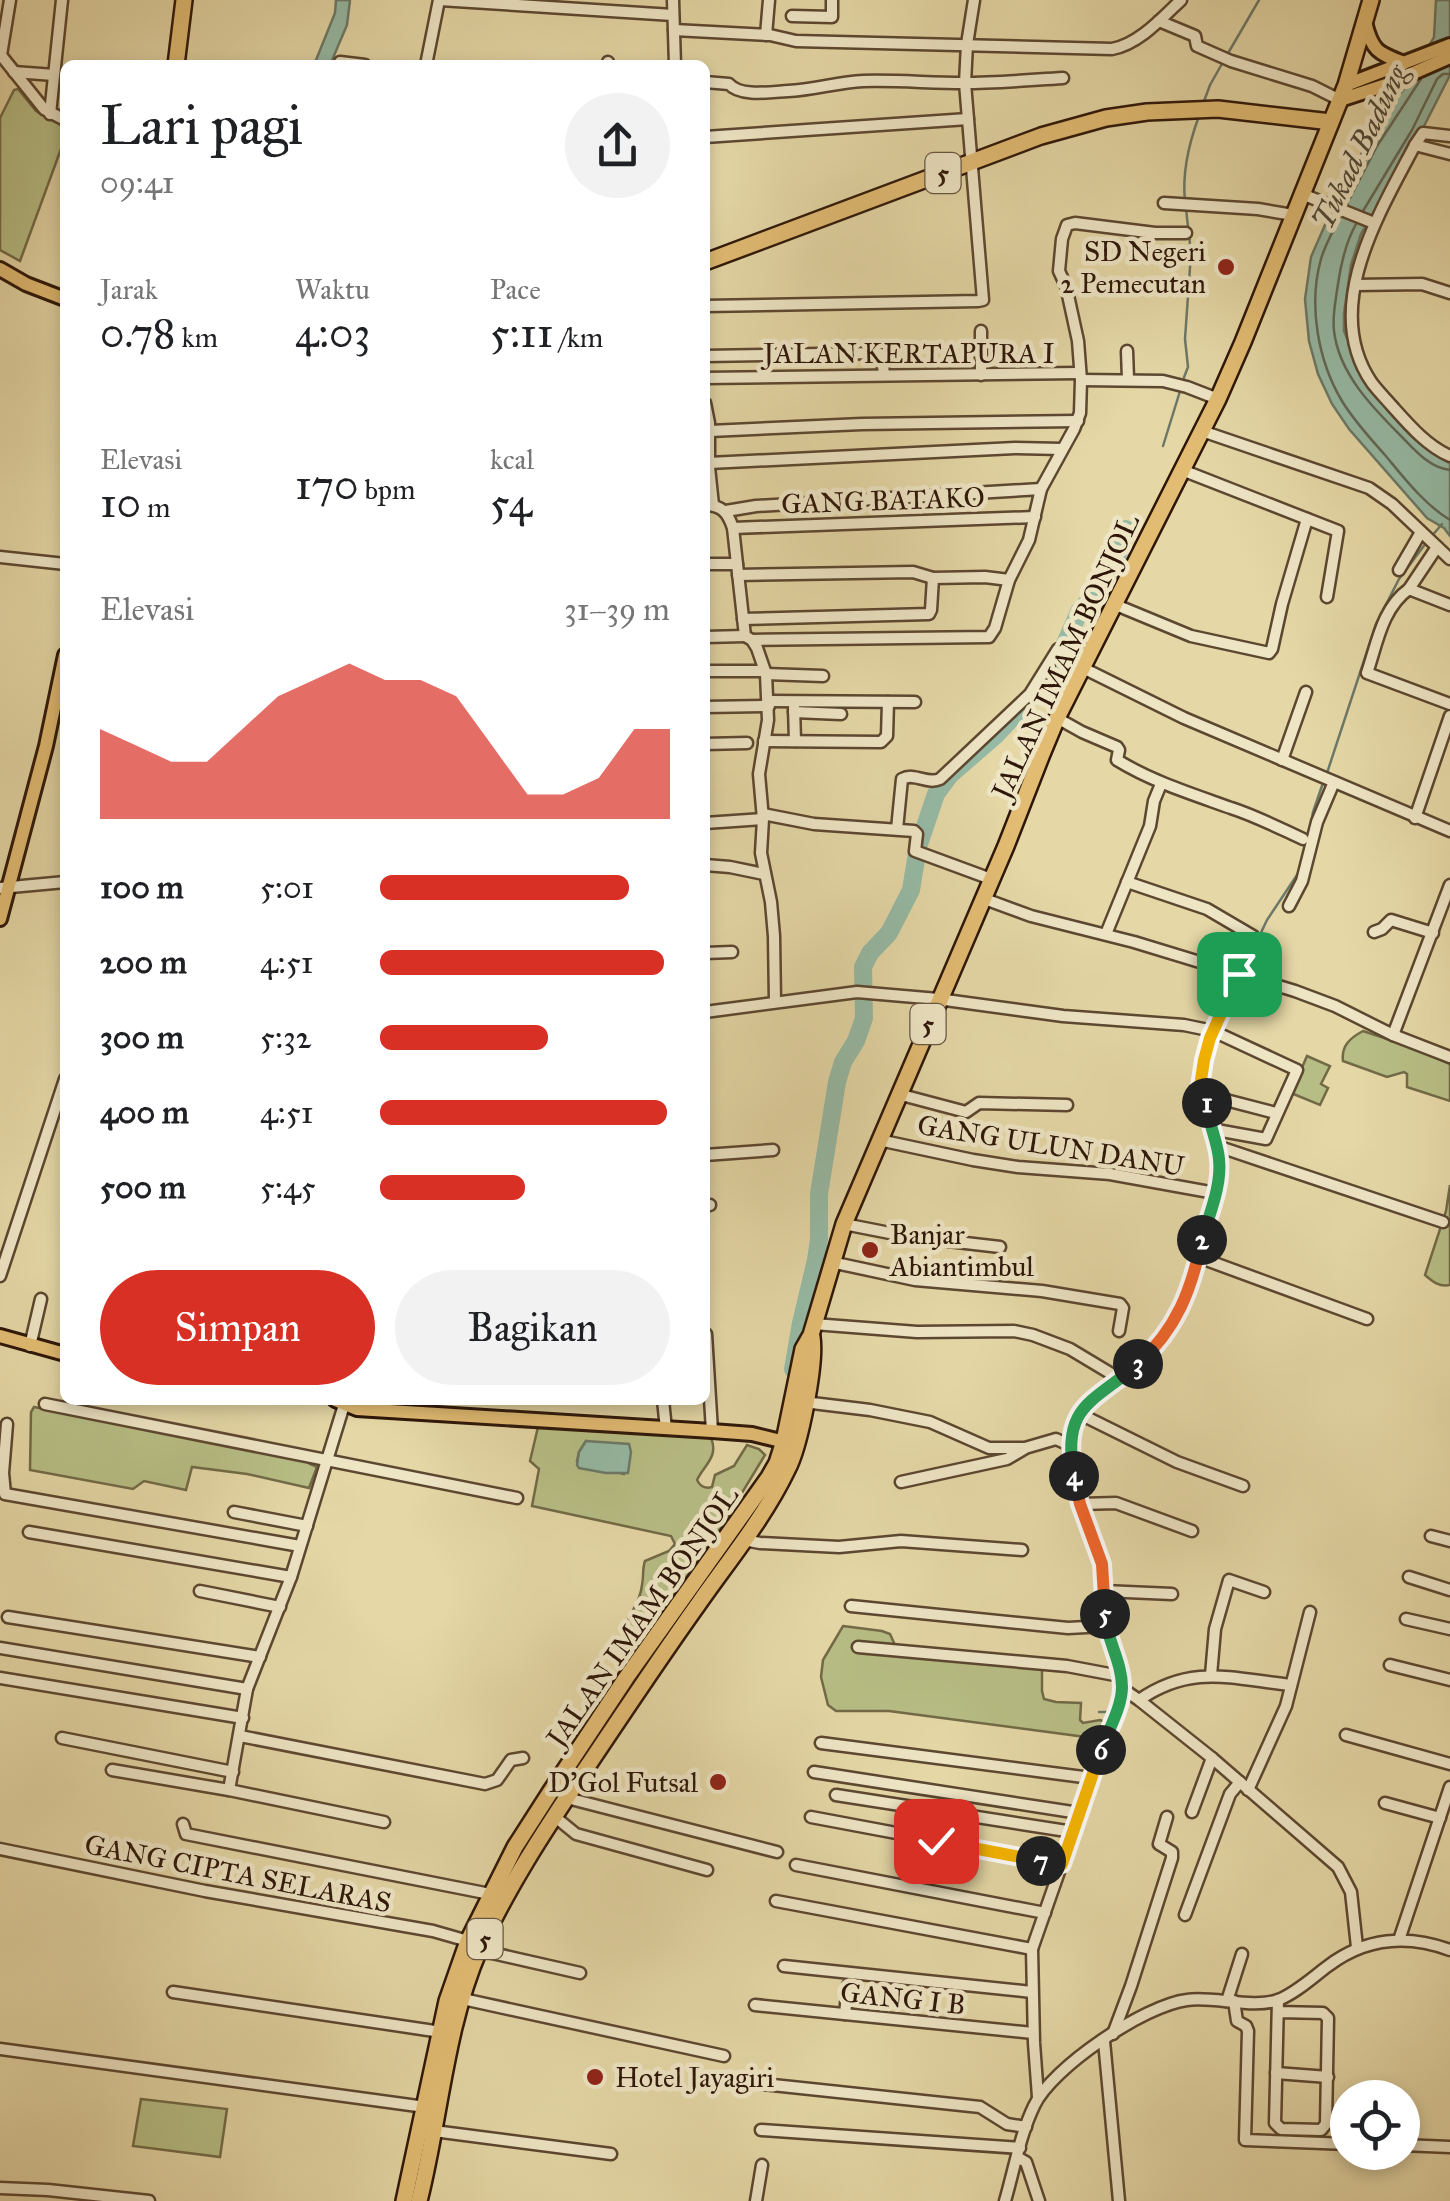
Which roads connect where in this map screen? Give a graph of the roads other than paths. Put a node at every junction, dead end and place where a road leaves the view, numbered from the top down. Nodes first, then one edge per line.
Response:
1 (10, 0) edge
2 (62, 0) edge
3 (184, 0) edge
4 (440, 0) edge
5 (673, 0) edge
6 (769, 0) edge
7 (832, 0) edge
8 (974, 0) edge
9 (1181, 0) edge
10 (1370, 0) edge
11 (674, 14) junction
12 (792, 16) dead end
13 (832, 17) junction
14 (1159, 21) junction
15 (1365, 22) junction
16 (674, 30) junction
17 (766, 35) junction
18 (831, 41) junction
19 (967, 44) junction
20 (1450, 44) edge
21 (1, 54) edge
22 (1450, 57) edge
23 (177, 60) edge
24 (427, 60) edge
25 (676, 60) edge
26 (1408, 66) junction
27 (14, 72) junction
28 (54, 74) junction
29 (1063, 78) dead end
30 (710, 82) edge
31 (965, 83) junction
32 (1343, 92) junction
33 (50, 114) junction
34 (60, 118) edge
35 (968, 119) junction
36 (1331, 122) junction
37 (710, 136) edge
38 (1450, 136) edge
39 (1415, 145) junction
40 (1450, 154) edge
41 (972, 161) junction
42 (1302, 194) junction
43 (1164, 203) dead end
44 (1294, 216) junction
45 (1373, 223) junction
46 (1186, 234) dead end
47 (710, 260) edge
48 (0, 269) edge
49 (1356, 285) junction
50 (1450, 293) edge
51 (60, 298) edge
52 (710, 306) edge
53 (981, 331) dead end
54 (1127, 351) dead end
55 (710, 356) edge
56 (982, 374) junction
57 (884, 375) junction
58 (1080, 377) junction
59 (710, 378) edge
60 (1128, 379) junction
61 (1218, 399) junction
62 (1078, 421) junction
63 (710, 426) edge
64 (1202, 432) junction
65 (1062, 449) junction
66 (1450, 456) edge
67 (710, 466) edge
68 (1182, 470) junction
69 (1041, 488) junction
70 (710, 505) edge
71 (726, 510) junction
72 (1035, 517) junction
73 (1308, 519) junction
74 (733, 528) junction
75 (1428, 539) junction
76 (0, 557) edge
77 (1450, 559) edge
78 (60, 563) edge
79 (710, 565) edge
80 (737, 570) junction
81 (1399, 570) dead end
82 (933, 578) junction
83 (1008, 580) junction
84 (1409, 590) junction
85 (1326, 597) dead end
86 (1450, 604) edge
87 (1116, 605) junction
88 (743, 619) junction
89 (710, 637) edge
90 (748, 638) junction
91 (1084, 667) junction
92 (710, 672) edge
93 (766, 673) junction
94 (824, 676) dead end
95 (60, 678) edge
96 (1306, 692) dead end
97 (888, 702) junction
98 (916, 702) dead end
99 (768, 704) junction
100 (1450, 704) edge
101 (710, 707) edge
102 (794, 707) junction
103 (841, 714) dead end
104 (1450, 716) edge
105 (1057, 718) junction
106 (795, 741) junction
107 (764, 742) junction
108 (747, 743) dead end
109 (710, 744) edge
110 (1282, 760) junction
111 (1329, 780) junction
112 (1161, 784) junction
113 (763, 816) junction
114 (1415, 818) junction
115 (710, 822) edge
116 (897, 829) junction
117 (1450, 832) edge
118 (1303, 839) dead end
119 (710, 867) edge
120 (764, 874) junction
121 (991, 878) junction
122 (60, 882) edge
123 (1128, 882) junction
124 (1450, 885) edge
125 (5, 888) edge
126 (982, 898) junction
127 (1289, 906) dead end
128 (0, 919) edge
129 (1374, 932) dead end
130 (1433, 933) junction
131 (1106, 934) junction
132 (732, 952) dead end
133 (710, 954) edge
134 (1242, 975) junction
135 (938, 999) junction
136 (775, 1002) junction
137 (710, 1011) edge
138 (1215, 1033) junction
139 (1393, 1034) junction
140 (1450, 1056) edge
141 (898, 1094) junction
142 (60, 1095) edge
143 (1204, 1096) junction
144 (1067, 1105) dead end
145 (1276, 1112) junction
146 (1212, 1129) junction
147 (879, 1140) junction
148 (1217, 1146) junction
149 (773, 1150) dead end
150 (710, 1156) edge
151 (1210, 1192) junction
152 (1443, 1222) dead end
153 (844, 1224) junction
154 (1000, 1247) dead end
155 (1198, 1257) junction
156 (831, 1262) junction
157 (0, 1276) edge
158 (41, 1299) dead end
159 (1368, 1319) dead end
160 (813, 1330) junction
161 (1118, 1331) dead end
162 (0, 1336) edge
163 (30, 1346) junction
164 (60, 1353) edge
165 (1116, 1376) junction
166 (710, 1399) edge
167 (804, 1402) junction
168 (44, 1404) dead end
169 (337, 1405) edge
170 (348, 1405) edge
171 (664, 1405) edge
172 (1080, 1414) junction
173 (6, 1424) dead end
174 (666, 1430) junction
175 (712, 1431) junction
176 (790, 1443) junction
177 (1063, 1443) junction
178 (1025, 1448) junction
179 (327, 1460) junction
180 (901, 1482) dead end
181 (1243, 1486) dead end
182 (517, 1498) dead end
183 (1080, 1504) junction
184 (234, 1512) dead end
185 (306, 1526) junction
186 (29, 1532) dead end
187 (1192, 1532) dead end
188 (1431, 1536) dead end
189 (744, 1540) junction
190 (1450, 1541) edge
191 (300, 1546) junction
192 (1022, 1550) dead end
193 (292, 1577) junction
194 (1408, 1577) dead end
195 (1450, 1590) edge
196 (200, 1591) dead end
197 (1104, 1591) junction
198 (1264, 1592) dead end
199 (1172, 1594) dead end
200 (851, 1606) dead end
201 (280, 1607) junction
202 (1310, 1612) dead end
203 (8, 1617) dead end
204 (1406, 1619) dead end
205 (1106, 1626) junction
206 (1450, 1629) edge
207 (0, 1648) edge
208 (858, 1648) dead end
209 (260, 1657) junction
210 (1390, 1665) dead end
211 (1211, 1675) junction
212 (1120, 1676) junction
213 (0, 1678) edge
214 (1450, 1680) edge
215 (1291, 1685) junction
216 (247, 1689) junction
217 (1122, 1689) junction
218 (1139, 1700) junction
219 (243, 1718) junction
220 (1346, 1734) dead end
221 (240, 1736) junction
222 (62, 1738) dead end
223 (822, 1743) dead end
224 (523, 1758) dead end
225 (1212, 1758) junction
226 (1450, 1764) edge
227 (112, 1770) dead end
228 (233, 1772) junction
229 (814, 1772) dead end
230 (1091, 1778) junction
231 (1244, 1786) junction
232 (1450, 1787) edge
233 (229, 1790) junction
234 (836, 1795) dead end
235 (567, 1798) junction
236 (1385, 1803) dead end
237 (1192, 1812) dead end
238 (1079, 1813) junction
239 (554, 1816) junction
240 (1167, 1816) dead end
241 (811, 1817) dead end
242 (1440, 1818) junction
243 (384, 1822) dead end
244 (183, 1824) dead end
245 (1073, 1832) junction
246 (0, 1848) edge
247 (777, 1852) dead end
248 (1062, 1864) junction
249 (796, 1865) dead end
250 (707, 1870) dead end
251 (490, 1894) junction
252 (776, 1901) dead end
253 (1045, 1913) junction
254 (1185, 1915) dead end
255 (1399, 1940) junction
256 (473, 1945) junction
257 (1357, 1947) junction
258 (1032, 1950) junction
259 (1450, 1950) edge
260 (1242, 1954) dead end
261 (784, 1966) dead end
262 (580, 1972) dead end
263 (848, 1984) dead end
264 (173, 1992) dead end
265 (1032, 1992) junction
266 (463, 1999) junction
267 (1230, 2001) junction
268 (755, 2005) dead end
269 (1278, 2006) junction
270 (845, 2014) junction
271 (441, 2032) junction
272 (1034, 2033) junction
273 (1108, 2038) junction
274 (0, 2049) edge
275 (724, 2056) dead end
276 (1276, 2073) junction
277 (1328, 2077) junction
278 (754, 2083) dead end
279 (1038, 2097) junction
280 (424, 2108) junction
281 (1026, 2128) junction
282 (761, 2130) dead end
283 (434, 2131) junction
284 (1330, 2143) edge
285 (1420, 2146) edge
286 (1450, 2147) edge
287 (1018, 2152) junction
288 (612, 2154) dead end
289 (762, 2165) dead end
290 (0, 2188) edge
291 (149, 2201) edge
292 (404, 2201) edge
293 (419, 2201) edge
294 (756, 2201) edge
295 (1006, 2201) edge
296 (1039, 2201) edge
297 (1119, 2201) edge

1 - 21 street
2 - 28 street
3 - 23 highway
4 - 11 street
4 - 24 street
5 - 11 street
6 - 17 street
7 - 13 street
8 - 19 street
9 - 14 street
10 - 15 highway, JALAN IMAM BONJOL
11 - 16 street
12 - 13 street
13 - 18 street
14 - 19 street
14 - 32 street
15 - 26 main road
15 - 32 highway, JALAN IMAM BONJOL
16 - 17 street
16 - 25 street
17 - 18 street
18 - 19 street
19 - 31 street
20 - 26 main road
21 - 27 street
22 - 26 main road
26 - 32 main road
27 - 28 street
27 - 33 street
28 - 33 street
29 - 31 street
30 - 31 street
31 - 35 street
32 - 36 highway, JALAN IMAM BONJOL
33 - 34 street
35 - 37 street
35 - 41 street
36 - 41 highway, 5
36 - 42 highway, JALAN IMAM BONJOL / 5
38 - 39 street
39 - 40 street
39 - 45 street
41 - 47 highway, 5
41 - 52 street
42 - 44 highway, JALAN IMAM BONJOL / 5
42 - 45 street
43 - 44 street
44 - 61 highway, JALAN IMAM BONJOL / 5
45 - 49 street
46 - 58 street, JALAN KERTAPURA I
48 - 51 main road
49 - 50 street
49 - 66 street
53 - 56 street
54 - 60 street
55 - 57 street
56 - 57 street, JALAN KERTAPURA I
56 - 58 street, JALAN KERTAPURA I
57 - 59 street, JALAN KERTAPURA I
58 - 60 street
58 - 62 street
60 - 61 street
61 - 64 highway, JALAN IMAM BONJOL / 5
62 - 63 street
62 - 65 street
64 - 68 highway, JALAN IMAM BONJOL / 5
64 - 75 street
65 - 67 street
65 - 69 street
68 - 73 street
68 - 87 highway, JALAN IMAM BONJOL / 5
69 - 71 street
69 - 72 street
70 - 71 street
71 - 74 street
72 - 74 street, GANG BATAKO
72 - 83 street
73 - 85 street
73 - 87 street
74 - 80 street
75 - 77 street
75 - 81 street
75 - 84 street
76 - 78 street
79 - 80 street
80 - 82 street
80 - 88 street
82 - 83 street
82 - 88 street
83 - 90 street
84 - 86 street
84 - 100 street
87 - 91 highway, JALAN IMAM BONJOL / 5
88 - 90 street
89 - 90 street
90 - 93 street
91 - 105 highway, JALAN IMAM BONJOL / 5
91 - 110 street
91 - 116 street
92 - 93 street
93 - 94 street
93 - 99 street
95 - 125 main road
96 - 110 street
97 - 98 street
97 - 102 street
97 - 106 street
99 - 101 street
99 - 102 street
99 - 107 street
102 - 103 street
102 - 106 street
104 - 114 street
105 - 112 street
105 - 121 highway, JALAN IMAM BONJOL / 5
106 - 107 street
107 - 113 street
108 - 109 street
110 - 111 street
111 - 114 street
111 - 127 street
112 - 118 street
112 - 123 street
113 - 115 street
113 - 116 street
113 - 120 street
114 - 117 street
116 - 121 street
119 - 120 street
120 - 136 street
121 - 126 highway, JALAN IMAM BONJOL / 5
122 - 125 street
123 - 131 street
123 - 134 street
124 - 130 street
125 - 128 main road
126 - 131 street
126 - 135 highway, JALAN IMAM BONJOL / 5
129 - 130 street
130 - 139 street
131 - 134 street
132 - 133 street
134 - 138 street
134 - 139 street
135 - 136 street
135 - 138 street
135 - 141 highway, JALAN IMAM BONJOL / 5
136 - 137 street
138 - 143 street
138 - 145 street
139 - 140 street
141 - 144 street
141 - 147 highway, JALAN IMAM BONJOL / 5
142 - 157 street
143 - 145 street
143 - 146 street
145 - 146 street
146 - 148 street
147 - 151 street, GANG ULUN DANU
147 - 153 highway, JALAN IMAM BONJOL / 5
148 - 151 street
148 - 152 street
149 - 150 street
151 - 155 street
153 - 154 street
153 - 156 highway, JALAN IMAM BONJOL / 5
155 - 159 street
155 - 165 street
156 - 160 highway, JALAN IMAM BONJOL / 5
156 - 161 street
158 - 163 street
160 - 165 street
160 - 167 highway, JALAN IMAM BONJOL / 5
160 - 176 highway, JALAN IMAM BONJOL / 5
162 - 163 main road
163 - 164 main road
165 - 172 street
166 - 175 street
167 - 176 highway, JALAN IMAM BONJOL / 5
167 - 178 street
168 - 179 street
169 - 179 street
170 - 174 main road
171 - 174 street
172 - 177 street
172 - 181 street
173 - 191 street
174 - 175 main road
175 - 176 main road
176 - 189 highway, JALAN IMAM BONJOL / 5
176 - 251 highway, JALAN IMAM BONJOL / 5
177 - 178 street
177 - 183 street
178 - 180 street
179 - 182 street
179 - 185 street
183 - 187 street
183 - 197 street
184 - 185 street
185 - 191 street
186 - 193 street
188 - 190 street
189 - 192 street
189 - 235 highway, JALAN IMAM BONJOL / 5
191 - 193 street
193 - 201 street
194 - 195 street
196 - 201 street
197 - 199 street
197 - 205 street
198 - 211 street
200 - 205 street
201 - 209 street
202 - 215 street
203 - 209 street
204 - 206 street
205 - 212 street
207 - 216 street
208 - 212 street
209 - 216 street
210 - 214 street
211 - 215 street
211 - 218 street
212 - 217 street
213 - 219 street
215 - 231 street
216 - 219 street
217 - 218 street
217 - 230 street
218 - 225 street
219 - 221 street
220 - 226 street
221 - 224 street
221 - 228 street
222 - 228 street
223 - 230 street
225 - 231 street
225 - 237 street
227 - 233 street
228 - 233 street
229 - 238 street
230 - 238 street
231 - 254 street
231 - 257 street
232 - 242 street
233 - 243 street
234 - 245 street
235 - 239 highway, JALAN IMAM BONJOL / 5
235 - 247 street
236 - 242 street
238 - 245 street
239 - 250 street
239 - 256 highway, JALAN IMAM BONJOL / 5
240 - 273 street
241 - 248 street
242 - 255 street
244 - 251 street
245 - 248 street
246 - 256 street, GANG CIPTA SELARAS
248 - 253 street
249 - 253 street
251 - 256 highway, JALAN IMAM BONJOL / 5
252 - 258 street
253 - 258 street
255 - 257 street
255 - 259 street
256 - 262 street, GANG CIPTA SELARAS
256 - 266 highway, JALAN IMAM BONJOL / 5
256 - 271 highway, JALAN IMAM BONJOL / 5
257 - 269 street
258 - 265 street
260 - 267 street
261 - 265 street
263 - 270 street
264 - 271 street
265 - 272 street
266 - 275 street
266 - 283 highway, JALAN IMAM BONJOL / 5
267 - 269 street
267 - 273 street
267 - 284 street
268 - 270 street, GANG I B
269 - 276 street
269 - 277 street
270 - 272 street, GANG I B
271 - 280 highway, JALAN IMAM BONJOL / 5
272 - 279 street
273 - 279 street
273 - 297 street
274 - 280 street
276 - 277 street
276 - 277 street
278 - 281 street
279 - 281 street
280 - 292 highway, JALAN IMAM BONJOL / 5
281 - 287 street
282 - 287 street
283 - 288 street
283 - 293 highway, JALAN IMAM BONJOL / 5
285 - 286 street
287 - 295 street
287 - 296 street
289 - 294 street
290 - 291 street

